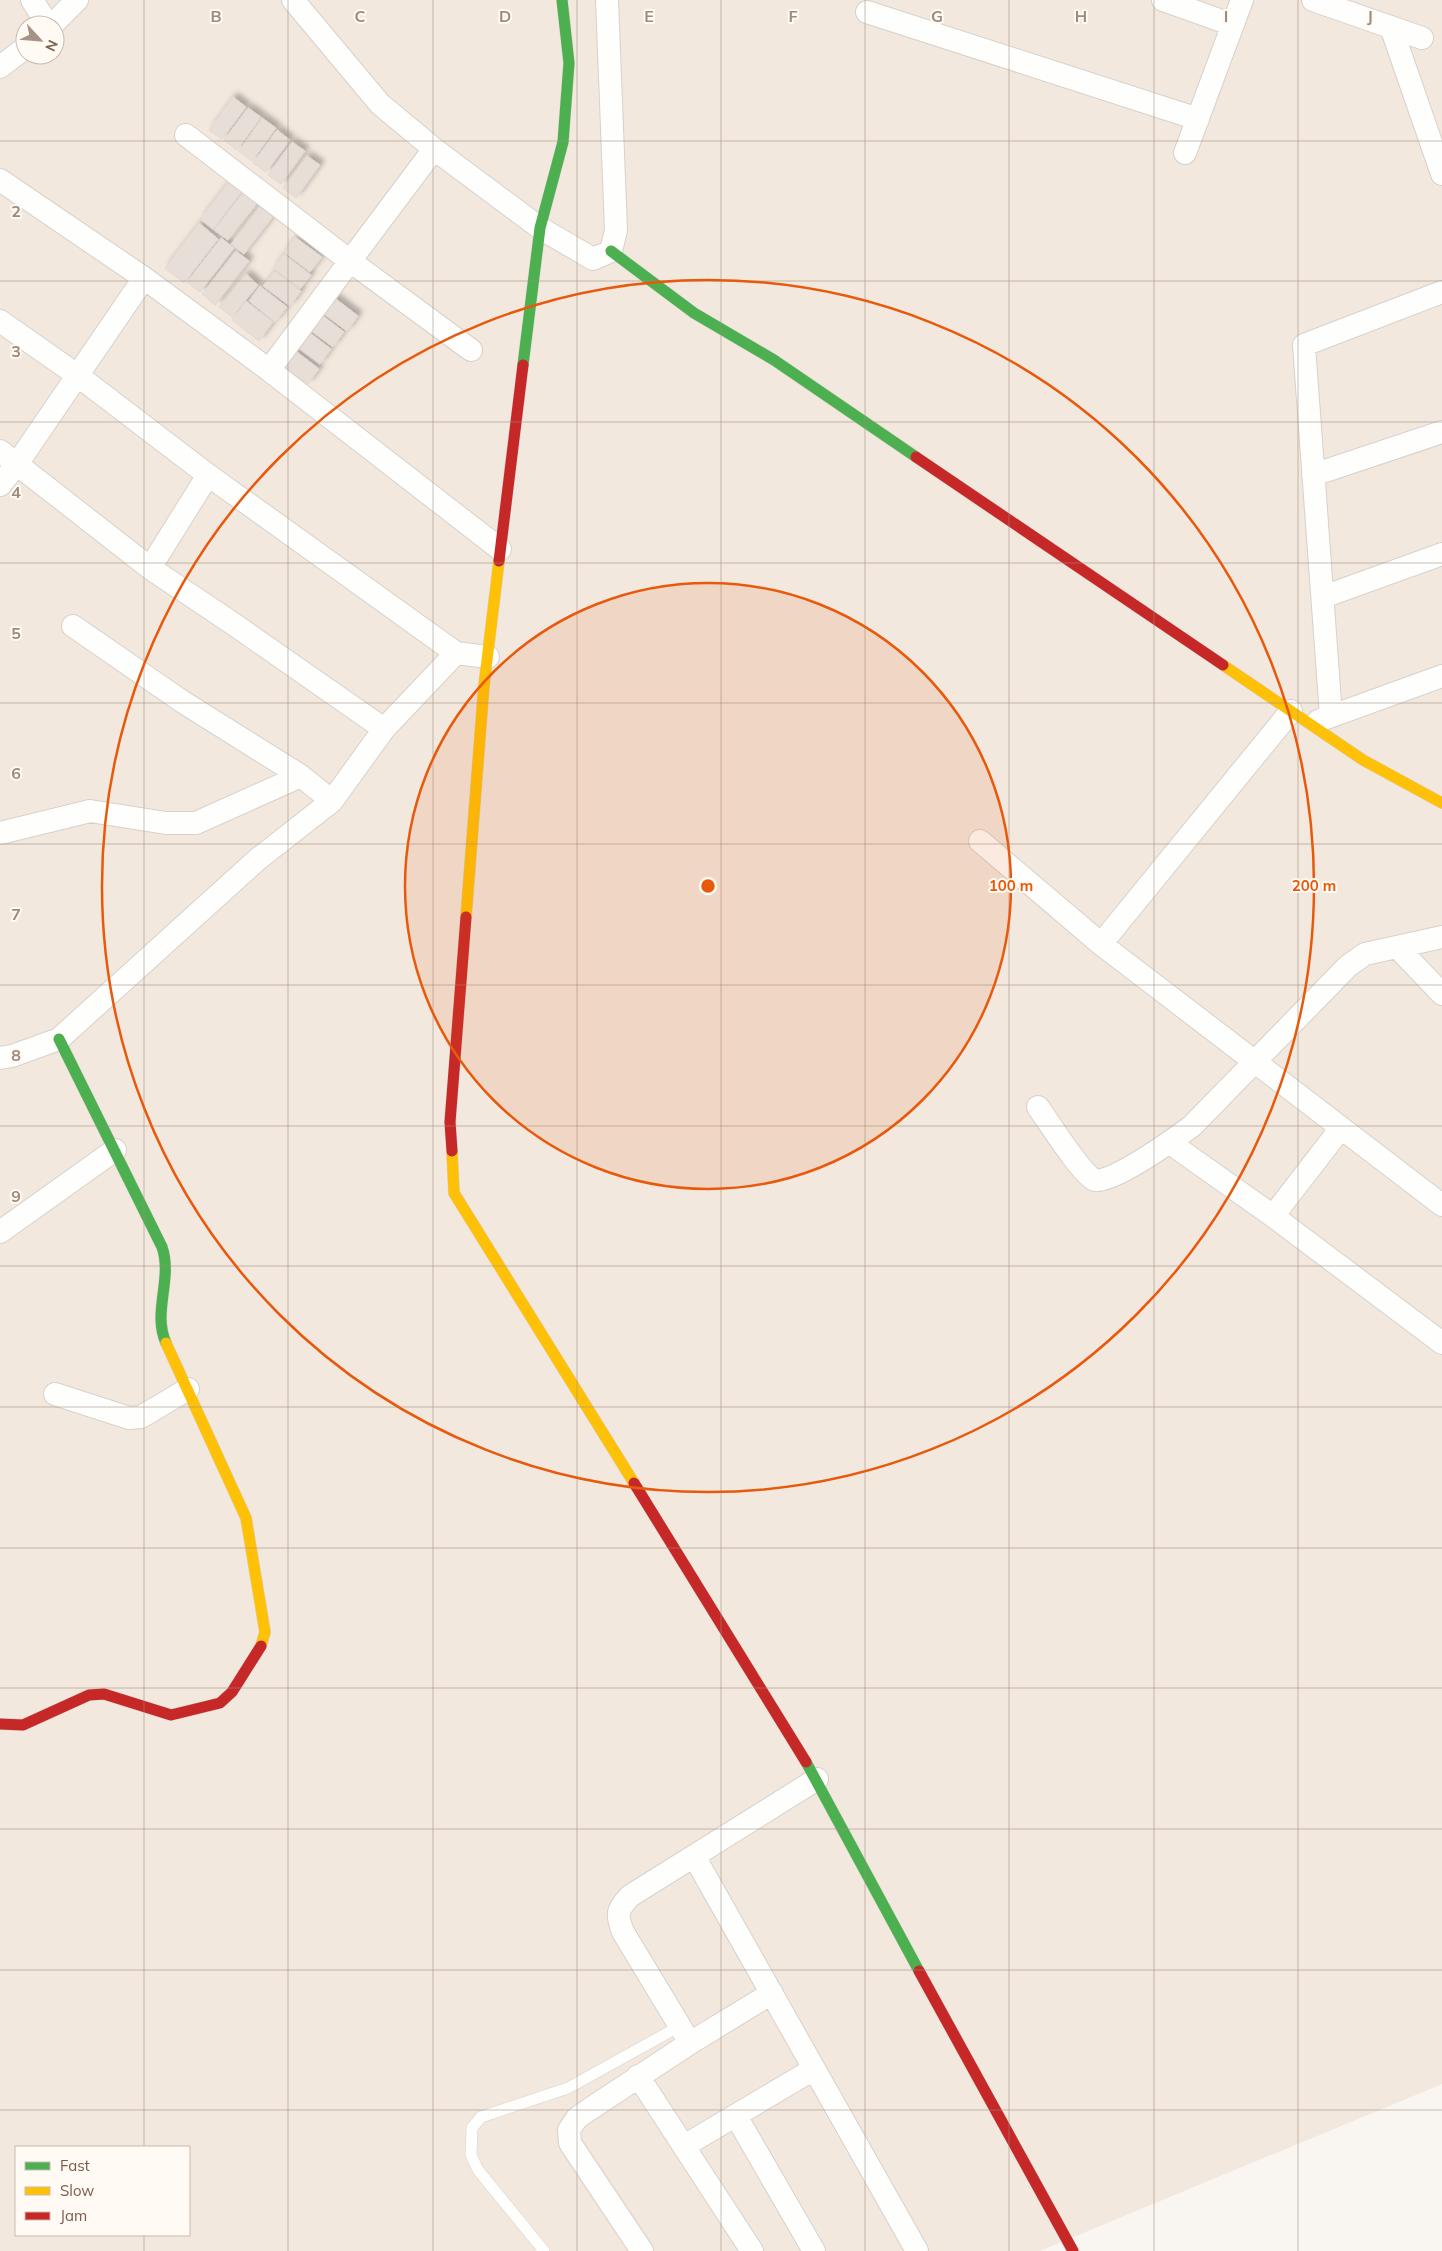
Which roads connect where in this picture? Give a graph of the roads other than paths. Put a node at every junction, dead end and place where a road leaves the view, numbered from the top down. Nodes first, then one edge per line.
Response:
1 (32, 0) edge
2 (77, 0) edge
3 (562, 0) edge
4 (607, 0) edge
5 (1163, 0) edge
6 (1242, 0) edge
7 (1313, 0) edge
8 (298, 2) edge
9 (867, 12) dead end
10 (43, 15) edge
11 (61, 15) edge
12 (1233, 25) junction
13 (1391, 27) junction
14 (1422, 38) dead end
15 (15, 56) edge
16 (0, 67) edge
17 (1198, 119) junction
18 (186, 135) dead end
19 (434, 150) junction
20 (1185, 153) dead end
21 (1442, 174) edge
22 (0, 180) edge
23 (540, 228) junction
24 (602, 255) junction
25 (350, 261) junction
26 (144, 278) junction
27 (1442, 292) edge
28 (0, 321) edge
29 (471, 350) dead end
30 (268, 370) junction
31 (77, 375) junction
32 (1442, 432) edge
33 (8, 458) edge
34 (208, 475) junction
35 (1314, 475) junction
36 (0, 485) edge
37 (500, 548) junction
38 (1442, 554) edge
39 (150, 568) junction
40 (1322, 597) junction
41 (73, 626) dead end
42 (456, 653) junction
43 (488, 657) junction
44 (1442, 676) edge
45 (1290, 711) junction
46 (1331, 716) junction
47 (1310, 724) junction
48 (384, 729) junction
49 (302, 776) junction
50 (332, 801) junction
51 (1442, 803) edge
52 (0, 833) edge
53 (980, 842) dead end
54 (1442, 937) edge
55 (1102, 944) junction
56 (1398, 948) junction
57 (1442, 994) edge
58 (59, 1039) junction
59 (0, 1058) edge
60 (1257, 1061) junction
61 (1038, 1107) dead end
62 (1342, 1128) junction
63 (1170, 1143) junction
64 (115, 1150) junction
65 (1442, 1205) edge
66 (1273, 1216) junction
67 (0, 1232) edge
68 (1442, 1343) edge
69 (188, 1388) junction
70 (55, 1394) dead end
71 (0, 1724) edge
72 (817, 1779) junction
73 (694, 1856) junction
74 (772, 1992) junction
75 (685, 2034) junction
76 (814, 2069) junction
77 (638, 2076) junction
78 (736, 2116) junction
79 (684, 2146) junction
80 (806, 2248) edge
81 (544, 2251) edge
82 (642, 2251) edge
83 (752, 2251) edge
84 (917, 2251) edge
85 (1073, 2251) edge

1 - 10 street
2 - 11 street
3 - 23 street
4 - 24 street
5 - 12 street
6 - 12 street
7 - 13 street
8 - 19 street
9 - 17 street
12 - 17 street
13 - 14 street
13 - 21 street
15 - 16 street
17 - 20 street
18 - 25 street
19 - 23 street
19 - 25 street
22 - 26 street
23 - 24 street
23 - 37 street
24 - 45 street
25 - 29 street
25 - 30 street
26 - 30 street
26 - 31 street
27 - 35 street
28 - 31 street
30 - 37 street
31 - 33 street
31 - 34 street
32 - 35 street
33 - 36 street
33 - 39 street
34 - 39 street
34 - 42 street
35 - 40 street
37 - 43 street
38 - 40 street
39 - 48 street
40 - 46 street
41 - 49 street
42 - 43 street
42 - 48 street
43 - 72 street
44 - 46 street
45 - 47 street
45 - 55 street
46 - 47 street
47 - 51 street
48 - 50 street
49 - 50 street
49 - 52 street
50 - 58 street
53 - 55 street
54 - 56 street
55 - 60 street
56 - 57 street
56 - 60 street
58 - 59 street
58 - 64 street
60 - 62 street
60 - 63 street
61 - 63 street
62 - 65 street
62 - 66 street
63 - 66 street
64 - 67 street
64 - 69 street
66 - 68 street
69 - 70 street
69 - 71 street
72 - 73 street
72 - 85 street
73 - 74 street
73 - 75 street
74 - 75 street
74 - 76 street
75 - 77 street
75 - 81 lane
76 - 78 street
76 - 84 street
77 - 79 street
77 - 82 street
78 - 79 street
78 - 80 street
79 - 83 street

